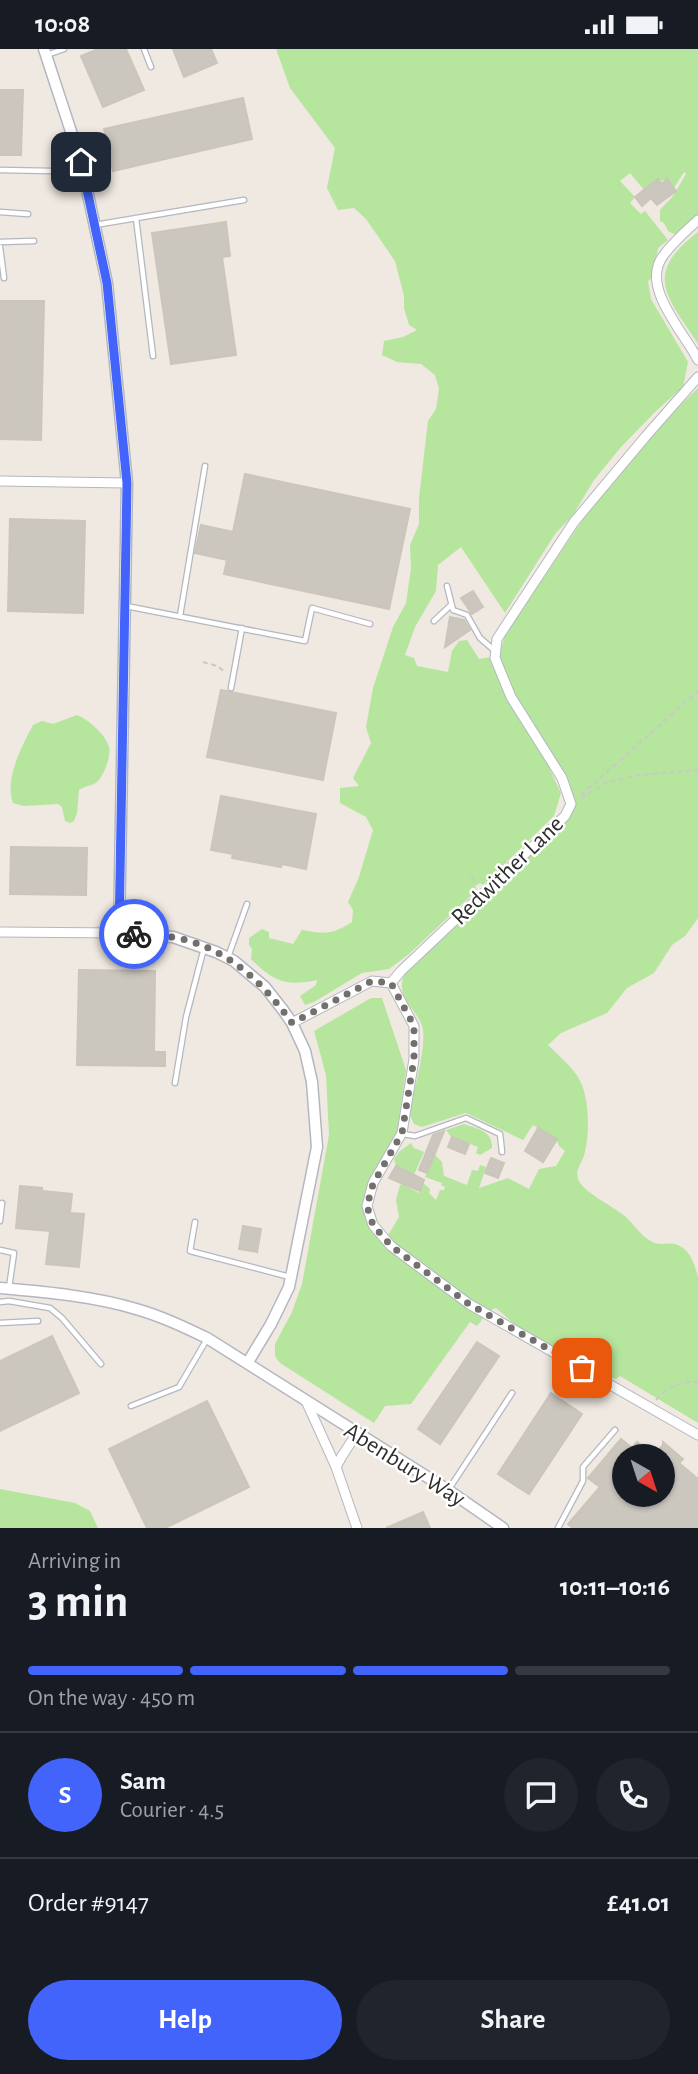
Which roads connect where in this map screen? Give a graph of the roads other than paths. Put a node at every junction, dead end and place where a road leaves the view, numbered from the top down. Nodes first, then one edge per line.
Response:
1 (64, 49) edge
2 (144, 49) edge
3 (46, 52) edge
4 (151, 67) dead end
5 (81, 162) junction
6 (0, 170) edge
7 (244, 200) dead end
8 (0, 212) edge
9 (28, 214) dead end
10 (136, 218) junction
11 (698, 219) edge
12 (94, 225) junction
13 (34, 241) dead end
14 (0, 245) edge
15 (4, 278) dead end
16 (153, 356) dead end
17 (698, 360) edge
18 (698, 377) edge
19 (205, 466) dead end
20 (0, 481) edge
21 (127, 483) junction
22 (447, 586) dead end
23 (451, 605) junction
24 (125, 606) junction
25 (180, 616) junction
26 (434, 621) dead end
27 (370, 624) dead end
28 (242, 628) junction
29 (496, 652) junction
30 (231, 688) dead end
31 (247, 904) dead end
32 (0, 933) edge
33 (119, 933) junction
34 (205, 947) junction
35 (228, 958) junction
36 (391, 983) junction
37 (292, 1023) junction
38 (175, 1083) dead end
39 (402, 1133) junction
40 (502, 1152) dead end
41 (2, 1203) edge
42 (0, 1221) edge
43 (195, 1222) dead end
44 (0, 1250) edge
45 (290, 1277) junction
46 (4, 1288) edge
47 (0, 1302) edge
48 (38, 1321) dead end
49 (0, 1322) edge
50 (208, 1338) junction
51 (248, 1362) junction
52 (101, 1364) dead end
53 (512, 1393) dead end
54 (306, 1401) junction
55 (131, 1406) dead end
56 (615, 1430) dead end
57 (357, 1433) junction
58 (698, 1435) edge
59 (337, 1467) junction
60 (448, 1490) junction
61 (357, 1528) edge
62 (503, 1528) edge
63 (558, 1528) edge

1 - 3 lane
2 - 4 lane
3 - 5 street
5 - 6 lane
5 - 12 street
7 - 10 lane
8 - 9 lane
10 - 12 lane
10 - 16 lane
11 - 17 street
12 - 21 street
13 - 14 lane
14 - 15 lane
18 - 29 street
19 - 25 lane
20 - 21 street
21 - 24 street
22 - 23 lane
23 - 26 lane
23 - 29 lane
24 - 25 lane
24 - 33 street
25 - 28 lane
27 - 28 lane
28 - 30 lane
29 - 36 street, Redwither Lane
31 - 35 lane
32 - 33 street
33 - 34 street
34 - 35 street
34 - 38 lane
35 - 37 street
36 - 37 street
36 - 39 street
37 - 45 street
39 - 40 lane
39 - 58 street
41 - 42 lane
43 - 45 lane
44 - 46 lane
45 - 51 street
46 - 50 street, Abenbury Way
47 - 52 lane
48 - 49 lane
50 - 51 street, Abenbury Way
50 - 55 lane
51 - 54 street, Abenbury Way
53 - 60 lane
54 - 57 street, Abenbury Way
54 - 59 street
56 - 63 lane
57 - 59 street
57 - 60 street, Abenbury Way
59 - 61 street
60 - 62 street, Abenbury Way

